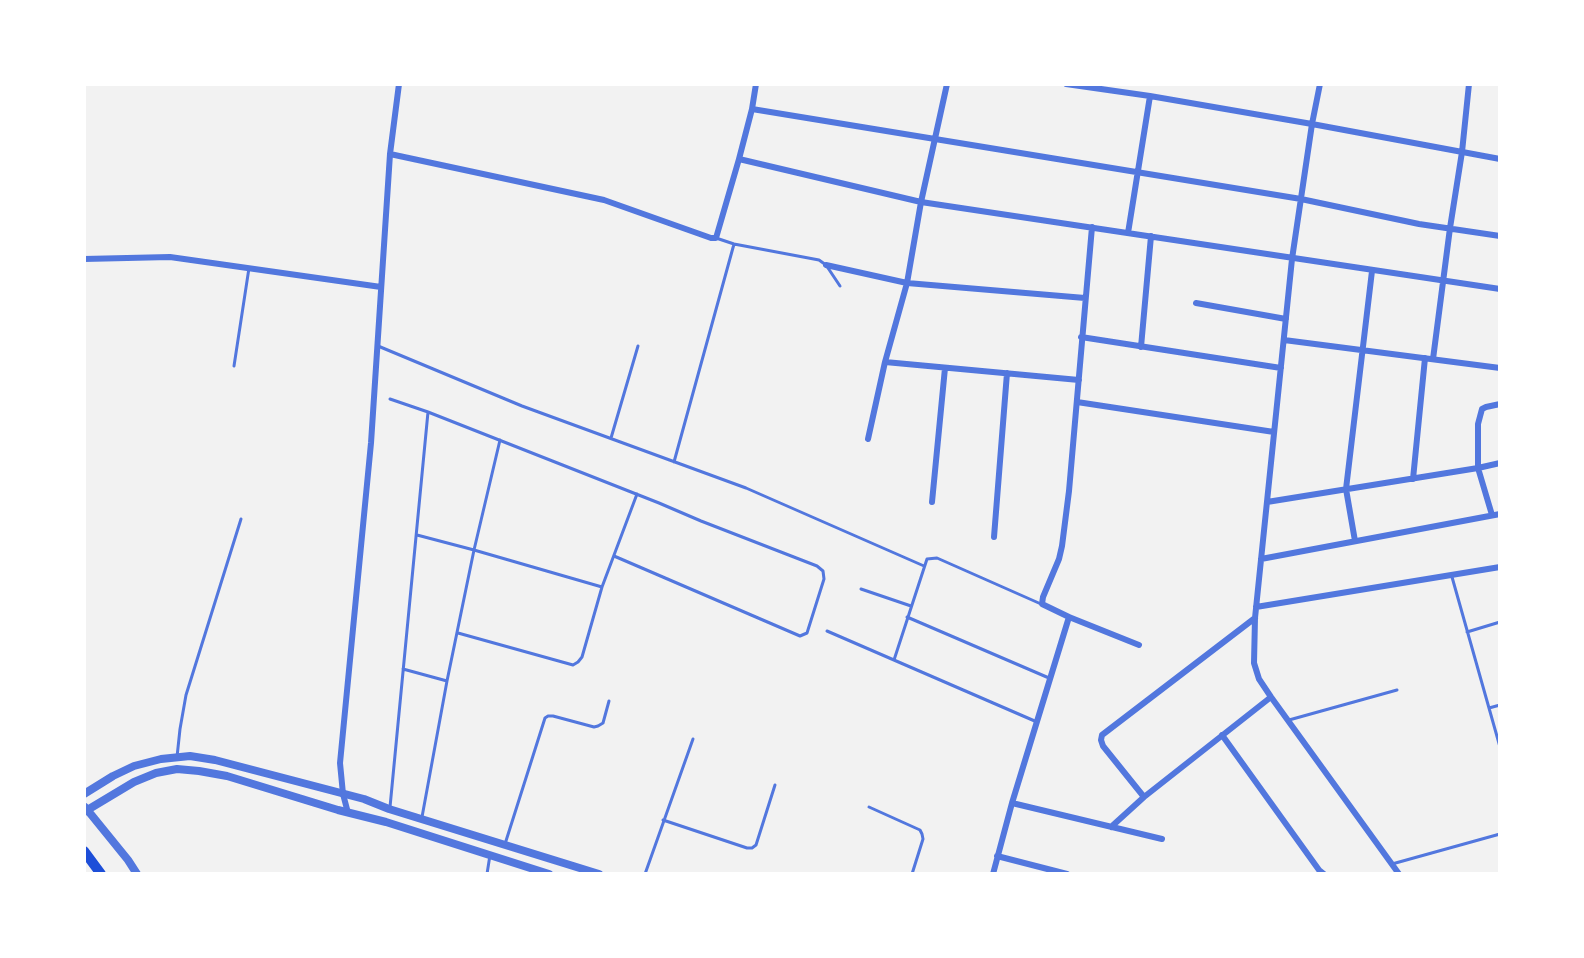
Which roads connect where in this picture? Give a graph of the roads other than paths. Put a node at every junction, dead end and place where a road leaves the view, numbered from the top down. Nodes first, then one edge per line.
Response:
1 (399, 84) edge
2 (756, 84) edge
3 (947, 84) edge
4 (1066, 84) edge
5 (1320, 84) edge
6 (1469, 84) edge
7 (1118, 88) edge
8 (1150, 96) junction
9 (752, 109) junction
10 (1312, 124) junction
11 (936, 140) junction
12 (1462, 152) junction
13 (390, 154) junction
14 (739, 159) junction
15 (1500, 159) edge
16 (1137, 173) junction
17 (1301, 199) junction
18 (921, 202) junction
19 (1092, 227) junction
20 (1450, 228) junction
21 (1128, 233) junction
22 (1500, 236) edge
23 (1150, 237) junction
24 (716, 238) junction
25 (734, 244) junction
26 (84, 259) edge
27 (1292, 259) junction
28 (826, 265) junction
29 (249, 268) junction
30 (1372, 271) junction
31 (1443, 281) junction
32 (907, 283) junction
33 (840, 286) dead end
34 (381, 287) junction
35 (1500, 289) edge
36 (1085, 298) junction
37 (1196, 303) dead end
38 (1286, 319) junction
39 (1082, 337) junction
40 (1284, 340) junction
41 (377, 345) junction
42 (638, 346) dead end
43 (1141, 347) junction
44 (1364, 350) junction
45 (1425, 358) junction
46 (1433, 359) junction
47 (885, 362) junction
48 (234, 366) dead end
49 (945, 368) junction
50 (1281, 368) junction
51 (1500, 368) edge
52 (1007, 373) junction
53 (1078, 380) junction
54 (390, 399) dead end
55 (1077, 402) junction
56 (1500, 404) edge
57 (428, 412) junction
58 (1274, 432) junction
59 (611, 438) junction
60 (868, 439) dead end
61 (500, 440) junction
62 (675, 462) junction
63 (1500, 463) edge
64 (1478, 468) junction
65 (1413, 478) junction
66 (1346, 489) junction
67 (637, 494) junction
68 (932, 502) dead end
69 (1267, 502) junction
70 (1500, 514) edge
71 (1492, 515) junction
72 (241, 519) dead end
73 (417, 535) junction
74 (994, 537) dead end
75 (1355, 541) junction
76 (474, 550) junction
77 (614, 556) junction
78 (1261, 559) junction
79 (924, 567) junction
80 (1500, 567) edge
81 (1451, 575) junction
82 (602, 587) junction
83 (861, 588) dead end
84 (1042, 604) junction
85 (911, 606) junction
86 (1256, 607) junction
87 (908, 617) junction
88 (1069, 617) junction
89 (1255, 618) junction
90 (1500, 622) edge
91 (827, 631) dead end
92 (1467, 632) junction
93 (458, 633) junction
94 (1139, 645) dead end
95 (894, 660) junction
96 (403, 669) junction
97 (1051, 678) junction
98 (447, 681) junction
99 (1397, 690) dead end
100 (1271, 697) junction
101 (609, 701) dead end
102 (1500, 705) edge
103 (1489, 708) junction
104 (1288, 720) junction
105 (1037, 722) junction
106 (1222, 735) junction
107 (693, 739) dead end
108 (1500, 747) edge
109 (177, 758) junction
110 (775, 785) dead end
111 (84, 794) edge
112 (344, 794) junction
113 (1144, 797) junction
114 (1012, 803) junction
115 (869, 807) dead end
116 (85, 809) edge
117 (389, 809) junction
118 (348, 813) junction
119 (422, 819) junction
120 (663, 820) junction
121 (1111, 827) junction
122 (1500, 834) edge
123 (1162, 839) dead end
124 (505, 844) junction
125 (84, 851) edge
126 (490, 854) junction
127 (997, 856) junction
128 (1392, 864) junction
129 (101, 874) edge
130 (137, 874) edge
131 (487, 874) edge
132 (549, 874) edge
133 (599, 874) edge
134 (645, 874) edge
135 (912, 874) edge
136 (993, 874) edge
137 (1067, 874) edge
138 (1324, 874) edge
139 (1399, 874) edge

1 - 13 street
2 - 9 street
3 - 11 street
4 - 7 street
5 - 10 street
6 - 12 street
7 - 8 street
8 - 10 street
8 - 16 street
9 - 11 street
9 - 14 street
10 - 12 street
10 - 17 street
11 - 16 street
11 - 18 street
12 - 15 street
12 - 20 street
13 - 24 street
13 - 34 street
14 - 18 street
14 - 24 street
16 - 17 street
16 - 21 street
17 - 20 street
17 - 27 street
18 - 19 street
18 - 32 street
19 - 21 street
19 - 36 street
20 - 22 street
20 - 31 street
21 - 23 street
23 - 27 street
23 - 43 street
24 - 25 lane
25 - 28 lane
25 - 62 lane
26 - 29 street
27 - 30 street
27 - 38 street
28 - 32 street
28 - 33 lane
29 - 34 street
29 - 48 lane
30 - 31 street
30 - 44 street
31 - 35 street
31 - 46 street
32 - 36 street
32 - 47 street
34 - 41 street
36 - 39 street
37 - 38 street
38 - 40 street
39 - 43 street
39 - 53 street
40 - 44 street
40 - 50 street
41 - 59 lane
41 - 112 street
42 - 59 lane
43 - 50 street
44 - 45 street
44 - 66 street
45 - 46 street
45 - 65 street
46 - 51 street
47 - 49 street
47 - 60 street
49 - 52 street
49 - 68 street
50 - 58 street
52 - 53 street
52 - 74 street
53 - 55 street
54 - 57 lane
55 - 58 street
55 - 84 street
56 - 64 street
57 - 61 lane
57 - 73 lane
58 - 69 street
59 - 62 lane
61 - 67 lane
61 - 76 lane
62 - 79 lane
63 - 64 street
64 - 65 street
64 - 71 street
65 - 66 street
66 - 69 street
66 - 75 street
67 - 77 lane
67 - 77 lane
69 - 78 street
70 - 71 street
71 - 75 street
72 - 109 lane
73 - 76 lane
73 - 96 lane
75 - 78 street
76 - 82 lane
76 - 93 lane
77 - 82 lane
78 - 86 street
79 - 84 lane
79 - 85 lane
80 - 81 street
81 - 86 street
81 - 92 lane
82 - 93 lane
83 - 85 lane
84 - 88 street
85 - 87 lane
86 - 89 street
87 - 95 lane
87 - 97 lane
88 - 94 street
88 - 97 street
89 - 100 street
89 - 113 street
90 - 92 lane
91 - 95 lane
92 - 103 lane
93 - 98 lane
95 - 105 lane
96 - 98 lane
96 - 117 lane
97 - 105 street
98 - 119 lane
99 - 104 lane
100 - 104 street
100 - 106 street
101 - 124 lane
102 - 103 lane
103 - 108 lane
104 - 128 street
105 - 114 street
106 - 113 street
106 - 138 street
107 - 120 lane
109 - 111 street
109 - 112 street
110 - 120 lane
112 - 117 street
112 - 118 street
113 - 121 street
114 - 121 street
114 - 127 street
115 - 135 lane
116 - 118 street
116 - 130 street
117 - 119 street
118 - 126 street
119 - 124 street
120 - 134 lane
121 - 123 street
122 - 128 lane
124 - 133 street
125 - 129 highway
126 - 131 lane
126 - 132 street
127 - 136 street
127 - 137 street
128 - 139 street

